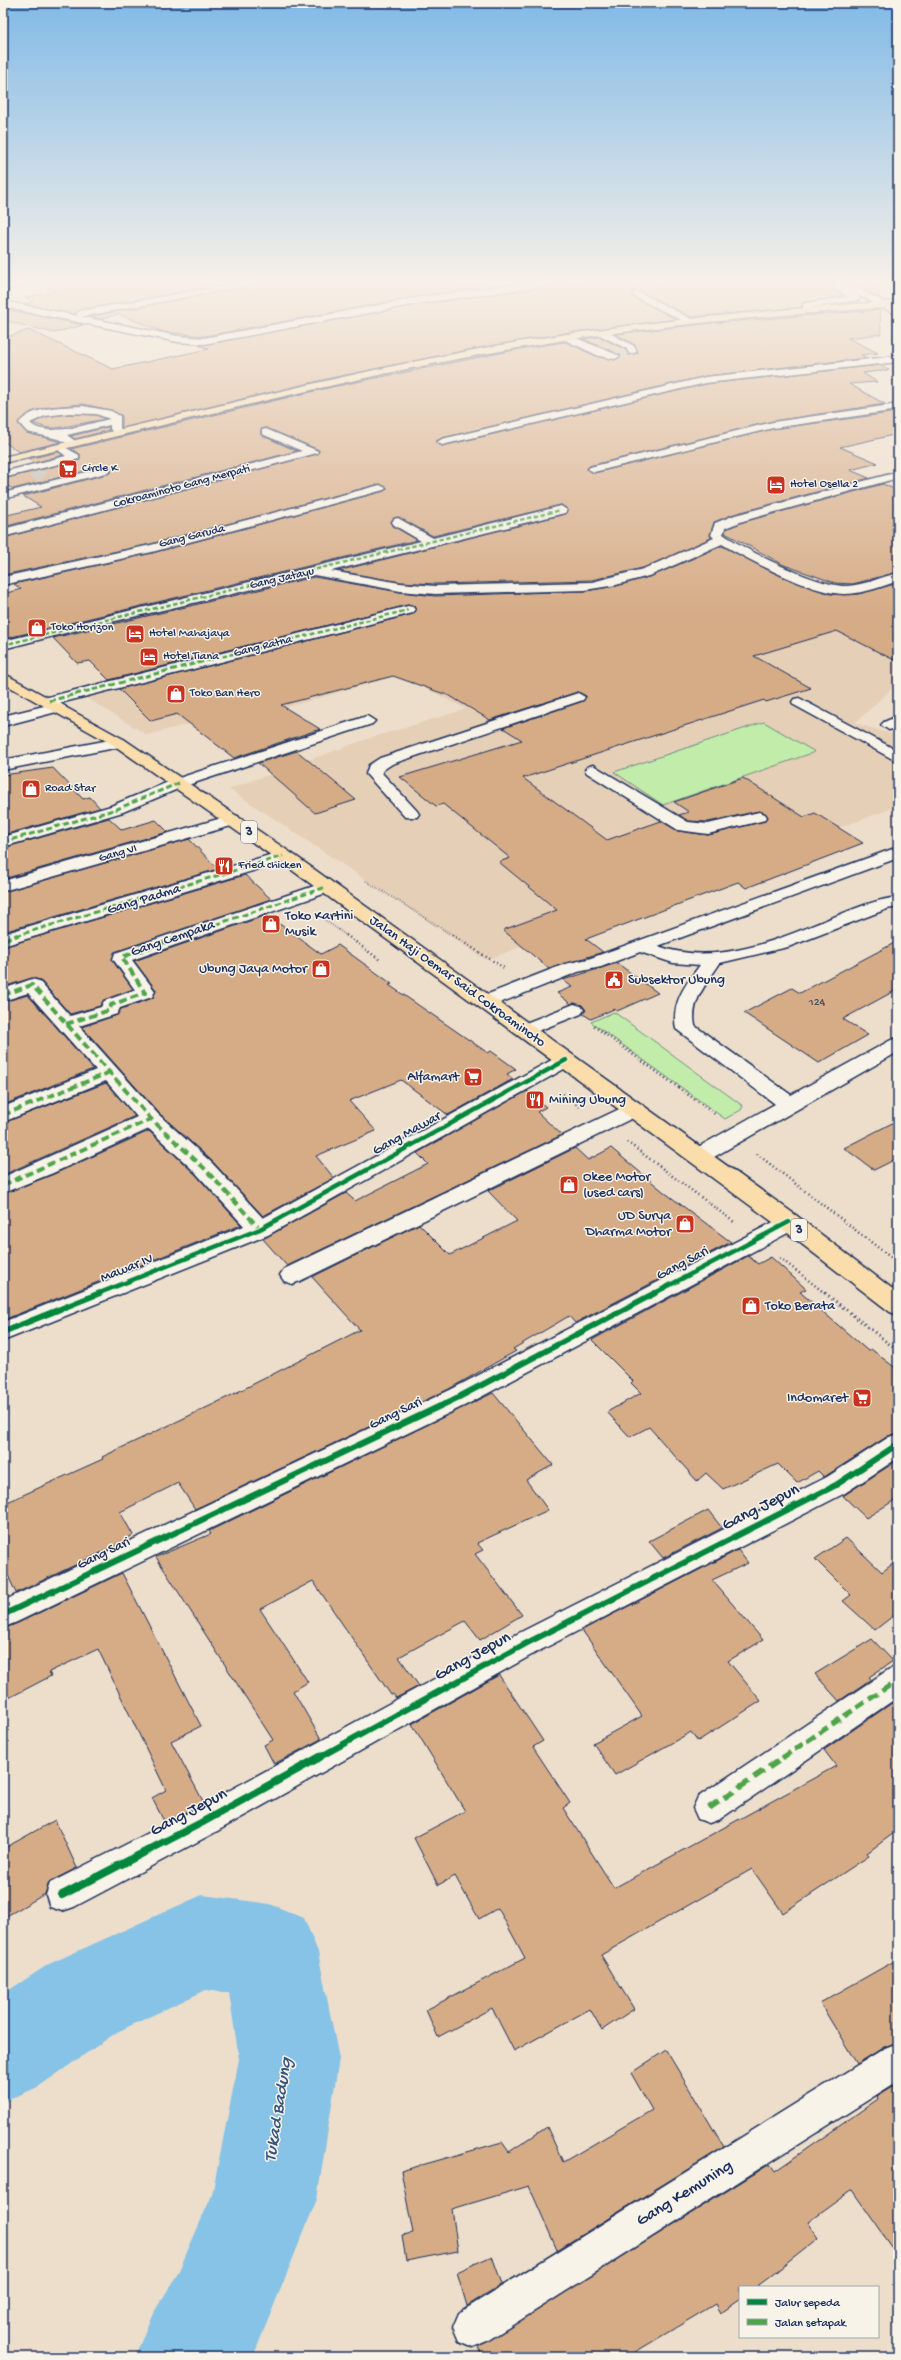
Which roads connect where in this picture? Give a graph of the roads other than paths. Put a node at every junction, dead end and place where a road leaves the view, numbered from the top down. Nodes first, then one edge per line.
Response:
1 (295, 393) edge
2 (650, 393) edge
3 (898, 407) edge
4 (116, 421) junction
5 (266, 432) dead end
6 (120, 433) junction
7 (56, 434) junction
8 (442, 442) dead end
9 (73, 443) junction
10 (59, 446) junction
11 (6, 459) edge
12 (594, 469) dead end
13 (31, 470) junction
14 (106, 470) dead end
15 (898, 475) edge
16 (3, 476) edge
17 (380, 488) dead end
18 (3, 496) edge
19 (561, 510) dead end
20 (398, 522) dead end
21 (3, 533) edge
22 (722, 539) junction
23 (431, 542) junction
24 (310, 572) junction
25 (898, 576) edge
26 (3, 581) edge
27 (408, 610) dead end
28 (3, 645) edge
29 (3, 677) edge
30 (578, 697) dead end
31 (798, 702) dead end
32 (54, 704) junction
33 (3, 721) edge
34 (367, 721) dead end
35 (120, 743) junction
36 (898, 757) edge
37 (3, 765) edge
38 (593, 770) dead end
39 (179, 783) junction
40 (411, 814) dead end
41 (759, 817) dead end
42 (232, 820) junction
43 (3, 842) edge
44 (898, 852) edge
45 (283, 856) junction
46 (3, 886) edge
47 (326, 887) junction
48 (898, 902) edge
49 (3, 940) edge
50 (640, 946) junction
51 (714, 960) junction
52 (3, 995) edge
53 (485, 1002) junction
54 (573, 1010) road end
55 (66, 1024) junction
56 (525, 1030) junction
57 (898, 1044) edge
58 (566, 1060) junction
59 (108, 1073) junction
60 (789, 1104) junction
61 (634, 1109) junction
62 (3, 1115) edge
63 (151, 1119) junction
64 (699, 1156) junction
65 (3, 1184) edge
66 (788, 1222) junction
67 (260, 1229) junction
68 (292, 1275) dead end
69 (898, 1306) edge
70 (3, 1332) edge
71 (898, 1444) edge
72 (7, 1613) dead end
73 (898, 1680) edge
74 (709, 1808) dead end
75 (62, 1895) dead end
76 (898, 2061) edge
77 (473, 2327) dead end

1 - 6 highway
2 - 8 street
3 - 12 street
4 - 6 street
4 - 7 street
4 - 7 street
5 - 21 street, Cokroaminoto Gang Merpati
6 - 9 highway
7 - 9 street
9 - 10 highway
10 - 11 highway
10 - 13 street
11 - 13 street
13 - 16 street
14 - 18 street
15 - 22 street
17 - 26 street, Gang Garuda
19 - 23 street, Gang Jatayu
20 - 23 street
22 - 24 street
22 - 25 street
23 - 24 street, Gang Jatayu
24 - 28 street, Gang Jatayu
27 - 32 street, Gang Ratna
29 - 32 highway, Jalan Haji Oemar Said Cokroaminoto / 3
30 - 40 street
31 - 36 street
32 - 33 street, Gang Ratna
32 - 35 highway, Jalan Haji Oemar Said Cokroaminoto / 3
34 - 39 street
35 - 37 street
35 - 39 highway, Jalan Haji Oemar Said Cokroaminoto / 3
38 - 41 street
39 - 42 highway, Jalan Haji Oemar Said Cokroaminoto / 3
39 - 43 street
42 - 45 highway, Jalan Haji Oemar Said Cokroaminoto / 3
42 - 46 street, Gang VI
44 - 50 street
45 - 47 highway, Jalan Haji Oemar Said Cokroaminoto / 3
45 - 49 street, Gang Padma
47 - 53 highway, Jalan Haji Oemar Said Cokroaminoto / 3
47 - 55 street, Gang Cempaka
48 - 51 street
50 - 51 street
50 - 53 street
51 - 60 street
52 - 55 street
53 - 56 highway, Jalan Haji Oemar Said Cokroaminoto / 3
54 - 56 street
55 - 59 street
56 - 58 highway, Jalan Haji Oemar Said Cokroaminoto / 3
57 - 60 street
58 - 61 highway, Jalan Haji Oemar Said Cokroaminoto / 3
58 - 67 street, Gang Mawar
59 - 62 street
59 - 63 street
60 - 64 street
61 - 64 highway, Jalan Haji Oemar Said Cokroaminoto / 3
61 - 68 street
63 - 65 street
63 - 67 street
64 - 66 highway, Jalan Haji Oemar Said Cokroaminoto / 3
66 - 69 highway, Jalan Haji Oemar Said Cokroaminoto / 3
66 - 72 street, Gang Sari
67 - 70 street, Mawar IV
71 - 75 street, Gang Jepun
73 - 74 street
76 - 77 street, Gang Kemuning

